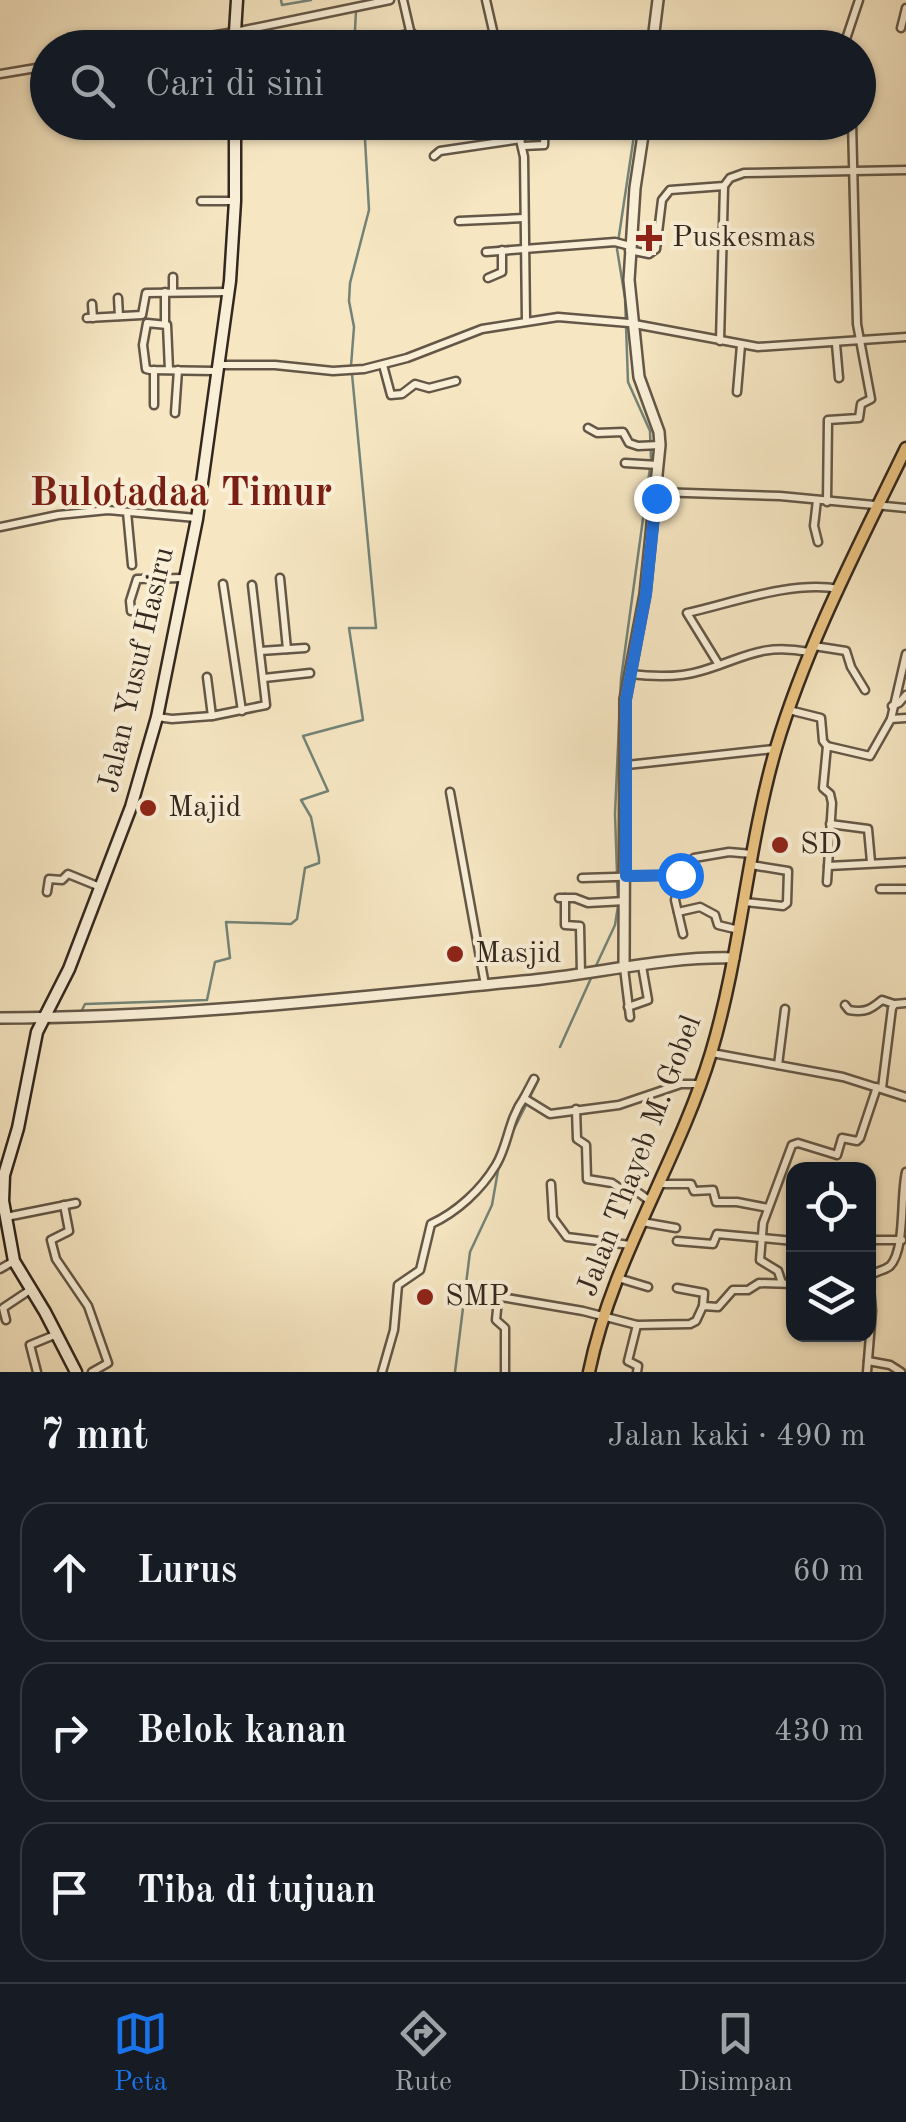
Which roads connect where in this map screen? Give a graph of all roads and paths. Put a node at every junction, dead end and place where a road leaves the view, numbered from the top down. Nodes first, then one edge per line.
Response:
1 (236, 0) edge
2 (388, 0) edge
3 (403, 0) edge
4 (486, 0) edge
5 (658, 0) edge
6 (859, 0) edge
7 (906, 8) edge
8 (901, 28) dead end
9 (235, 30) edge
10 (245, 30) edge
11 (411, 30) edge
12 (493, 30) edge
13 (654, 30) edge
14 (849, 30) edge
15 (30, 69) edge
16 (0, 74) edge
17 (235, 140) edge
18 (544, 140) edge
19 (641, 140) edge
20 (852, 140) edge
21 (522, 142) junction
22 (434, 156) dead end
23 (906, 170) edge
24 (852, 172) junction
25 (724, 186) junction
26 (201, 201) dead end
27 (235, 201) junction
28 (524, 218) junction
29 (459, 221) dead end
30 (623, 245) junction
31 (526, 249) junction
32 (502, 250) junction
33 (486, 252) dead end
34 (173, 277) dead end
35 (488, 278) dead end
36 (169, 292) junction
37 (228, 292) junction
38 (118, 298) dead end
39 (92, 304) dead end
40 (119, 316) junction
41 (526, 320) junction
42 (628, 323) junction
43 (166, 324) junction
44 (906, 337) edge
45 (720, 341) junction
46 (859, 342) junction
47 (836, 344) junction
48 (741, 345) junction
49 (383, 365) junction
50 (216, 368) junction
51 (154, 370) junction
52 (173, 370) junction
53 (839, 378) dead end
54 (456, 381) dead end
55 (737, 392) dead end
56 (154, 405) dead end
57 (176, 414) dead end
58 (588, 428) dead end
59 (653, 446) junction
60 (906, 448) edge
61 (625, 463) dead end
62 (654, 464) junction
63 (656, 492) junction
64 (817, 500) junction
65 (828, 502) junction
66 (878, 506) junction
67 (906, 508) edge
68 (127, 512) junction
69 (197, 518) junction
70 (0, 527) edge
71 (818, 542) dead end
72 (132, 565) dead end
73 (185, 578) junction
74 (280, 578) dead end
75 (224, 584) dead end
76 (252, 585) dead end
77 (840, 589) junction
78 (131, 610) dead end
79 (305, 648) dead end
80 (286, 649) junction
81 (812, 649) junction
82 (260, 651) junction
83 (906, 654) edge
84 (718, 665) junction
85 (310, 673) dead end
86 (630, 674) junction
87 (207, 678) dead end
88 (264, 678) junction
89 (865, 690) dead end
90 (906, 695) edge
91 (892, 706) junction
92 (788, 710) junction
93 (242, 711) junction
94 (212, 716) junction
95 (157, 717) junction
96 (906, 718) edge
97 (891, 719) junction
98 (827, 746) junction
99 (776, 749) junction
100 (627, 765) junction
101 (450, 792) dead end
102 (830, 824) junction
103 (691, 849) dead end
104 (691, 859) junction
105 (752, 859) junction
106 (870, 862) junction
107 (906, 862) edge
108 (828, 866) junction
109 (680, 875) junction
110 (620, 876) junction
111 (582, 878) dead end
112 (827, 882) dead end
113 (100, 887) junction
114 (906, 889) edge
115 (880, 890) dead end
116 (47, 892) dead end
117 (621, 901) junction
118 (745, 902) junction
119 (678, 912) junction
120 (739, 930) junction
121 (682, 934) dead end
122 (734, 958) junction
123 (642, 966) junction
124 (624, 968) junction
125 (588, 974) junction
126 (485, 985) junction
127 (895, 1004) junction
128 (906, 1004) edge
129 (845, 1005) dead end
130 (628, 1007) junction
131 (785, 1009) dead end
132 (630, 1016) dead end
133 (0, 1018) edge
134 (43, 1018) junction
135 (711, 1052) junction
136 (778, 1065) junction
137 (534, 1079) dead end
138 (700, 1084) junction
139 (879, 1088) junction
140 (906, 1097) edge
141 (528, 1099) junction
142 (576, 1109) junction
143 (906, 1172) edge
144 (551, 1184) dead end
145 (658, 1184) junction
146 (76, 1202) dead end
147 (650, 1202) junction
148 (64, 1205) junction
149 (768, 1208) junction
150 (5, 1218) junction
151 (642, 1222) junction
152 (676, 1228) dead end
153 (760, 1238) junction
154 (786, 1240) edge
155 (876, 1240) edge
156 (902, 1240) junction
157 (678, 1241) dead end
158 (631, 1245) junction
159 (0, 1246) edge
160 (13, 1258) junction
161 (0, 1269) edge
162 (876, 1271) edge
163 (616, 1277) junction
164 (782, 1283) junction
165 (786, 1283) edge
166 (648, 1288) dead end
167 (678, 1288) dead end
168 (30, 1290) junction
169 (703, 1306) junction
170 (605, 1317) junction
171 (6, 1320) dead end
172 (637, 1325) junction
173 (57, 1334) junction
174 (870, 1342) edge
175 (868, 1361) junction
176 (37, 1372) edge
177 (76, 1372) edge
178 (92, 1372) edge
179 (382, 1372) edge
180 (505, 1372) edge
181 (589, 1372) edge
182 (638, 1372) edge
183 (866, 1372) edge
184 (901, 1372) edge

1 - 9 main road
2 - 10 street
3 - 11 street
4 - 12 street
5 - 13 street
6 - 14 street
7 - 8 street
15 - 16 street
17 - 27 main road, Jalan Yusuf Hasiru
18 - 21 street
19 - 30 street
20 - 24 street
21 - 22 street
21 - 28 street
23 - 24 street
24 - 25 street
24 - 46 street
25 - 30 street
25 - 45 street
26 - 27 street
27 - 37 main road, Jalan Yusuf Hasiru
28 - 29 street
28 - 31 street
30 - 31 street
30 - 42 street
31 - 32 street
31 - 41 street
32 - 33 street
32 - 35 street
34 - 36 street
36 - 37 street
36 - 40 street
36 - 43 street
37 - 50 main road, Jalan Yusuf Hasiru
38 - 40 street
39 - 40 street
41 - 42 street
41 - 49 street
42 - 45 street
42 - 59 street
43 - 51 street
43 - 52 street
44 - 46 street
45 - 48 street
46 - 47 street
46 - 65 street
47 - 48 street
47 - 53 street
48 - 55 street
49 - 50 street
49 - 54 street
50 - 52 street
50 - 69 main road, Jalan Yusuf Hasiru
51 - 52 street
51 - 56 street
52 - 57 street
58 - 59 street
59 - 62 street
60 - 66 main road, Jalan Thayeb M. Gobel
61 - 62 street
62 - 63 street
63 - 64 street
63 - 86 street
64 - 65 street
64 - 71 street
65 - 66 street
66 - 67 street
66 - 77 main road, Jalan Thayeb M. Gobel
68 - 69 street
68 - 70 street
68 - 72 street
69 - 73 main road, Jalan Yusuf Hasiru
73 - 78 street
73 - 95 main road, Jalan Yusuf Hasiru
74 - 80 street
75 - 93 street
76 - 82 street
77 - 81 main road, Jalan Thayeb M. Gobel
77 - 84 street
79 - 80 street
80 - 82 street
81 - 84 street
81 - 89 street
81 - 92 main road, Jalan Thayeb M. Gobel
82 - 88 street
83 - 91 street
84 - 86 street
85 - 88 street
86 - 100 street
87 - 94 street
88 - 93 street
90 - 91 street
91 - 97 street
92 - 98 street
92 - 99 main road, Jalan Thayeb M. Gobel
93 - 94 street
94 - 95 street
95 - 113 main road, Jalan Yusuf Hasiru
96 - 97 street
97 - 98 street
98 - 102 street
99 - 100 street
99 - 105 main road, Jalan Thayeb M. Gobel
100 - 110 street
101 - 126 street
102 - 106 street
102 - 108 street
103 - 104 street
104 - 105 street
104 - 109 street
105 - 118 main road, Jalan Thayeb M. Gobel
105 - 118 street
106 - 107 street
106 - 108 street
108 - 112 street
109 - 110 street
109 - 119 street
110 - 111 street
110 - 117 street
113 - 116 street
113 - 134 main road, Jalan Yusuf Hasiru
114 - 115 street
117 - 124 street
117 - 125 street
118 - 120 main road, Jalan Thayeb M. Gobel
119 - 120 street
119 - 121 street
120 - 122 main road, Jalan Thayeb M. Gobel
122 - 123 street
122 - 135 main road, Jalan Thayeb M. Gobel
123 - 124 street
123 - 130 street
124 - 125 street
124 - 130 street
125 - 126 street
126 - 134 street
127 - 128 street
127 - 129 street
127 - 139 street
130 - 132 street
131 - 136 street
133 - 134 street
134 - 150 main road, Jalan Yusuf Hasiru
135 - 136 street
135 - 138 main road, Jalan Thayeb M. Gobel
136 - 139 street
137 - 141 street
138 - 142 street
138 - 145 main road, Jalan Thayeb M. Gobel
139 - 140 street
139 - 149 street
141 - 142 street
141 - 179 street
142 - 147 street
143 - 156 street
144 - 158 street
145 - 147 main road, Jalan Thayeb M. Gobel
145 - 149 street
146 - 148 street
147 - 151 main road, Jalan Thayeb M. Gobel
148 - 150 street
148 - 178 street
149 - 153 street
150 - 160 main road, Jalan Yusuf Hasiru
151 - 152 street
151 - 158 main road, Jalan Thayeb M. Gobel
153 - 154 street
153 - 157 street
153 - 164 street
155 - 156 street
156 - 162 street
158 - 163 main road, Jalan Thayeb M. Gobel
159 - 160 street
160 - 161 street
160 - 168 main road, Jalan Yusuf Hasiru
163 - 166 street
163 - 170 main road, Jalan Thayeb M. Gobel
164 - 165 street
164 - 169 street
167 - 169 street
168 - 171 street
168 - 173 main road, Jalan Yusuf Hasiru
169 - 172 street
170 - 172 street
170 - 180 street
170 - 181 main road, Jalan Thayeb M. Gobel
172 - 182 street
173 - 176 street
173 - 177 main road, Jalan Yusuf Hasiru
174 - 175 street
175 - 183 street
175 - 184 street

